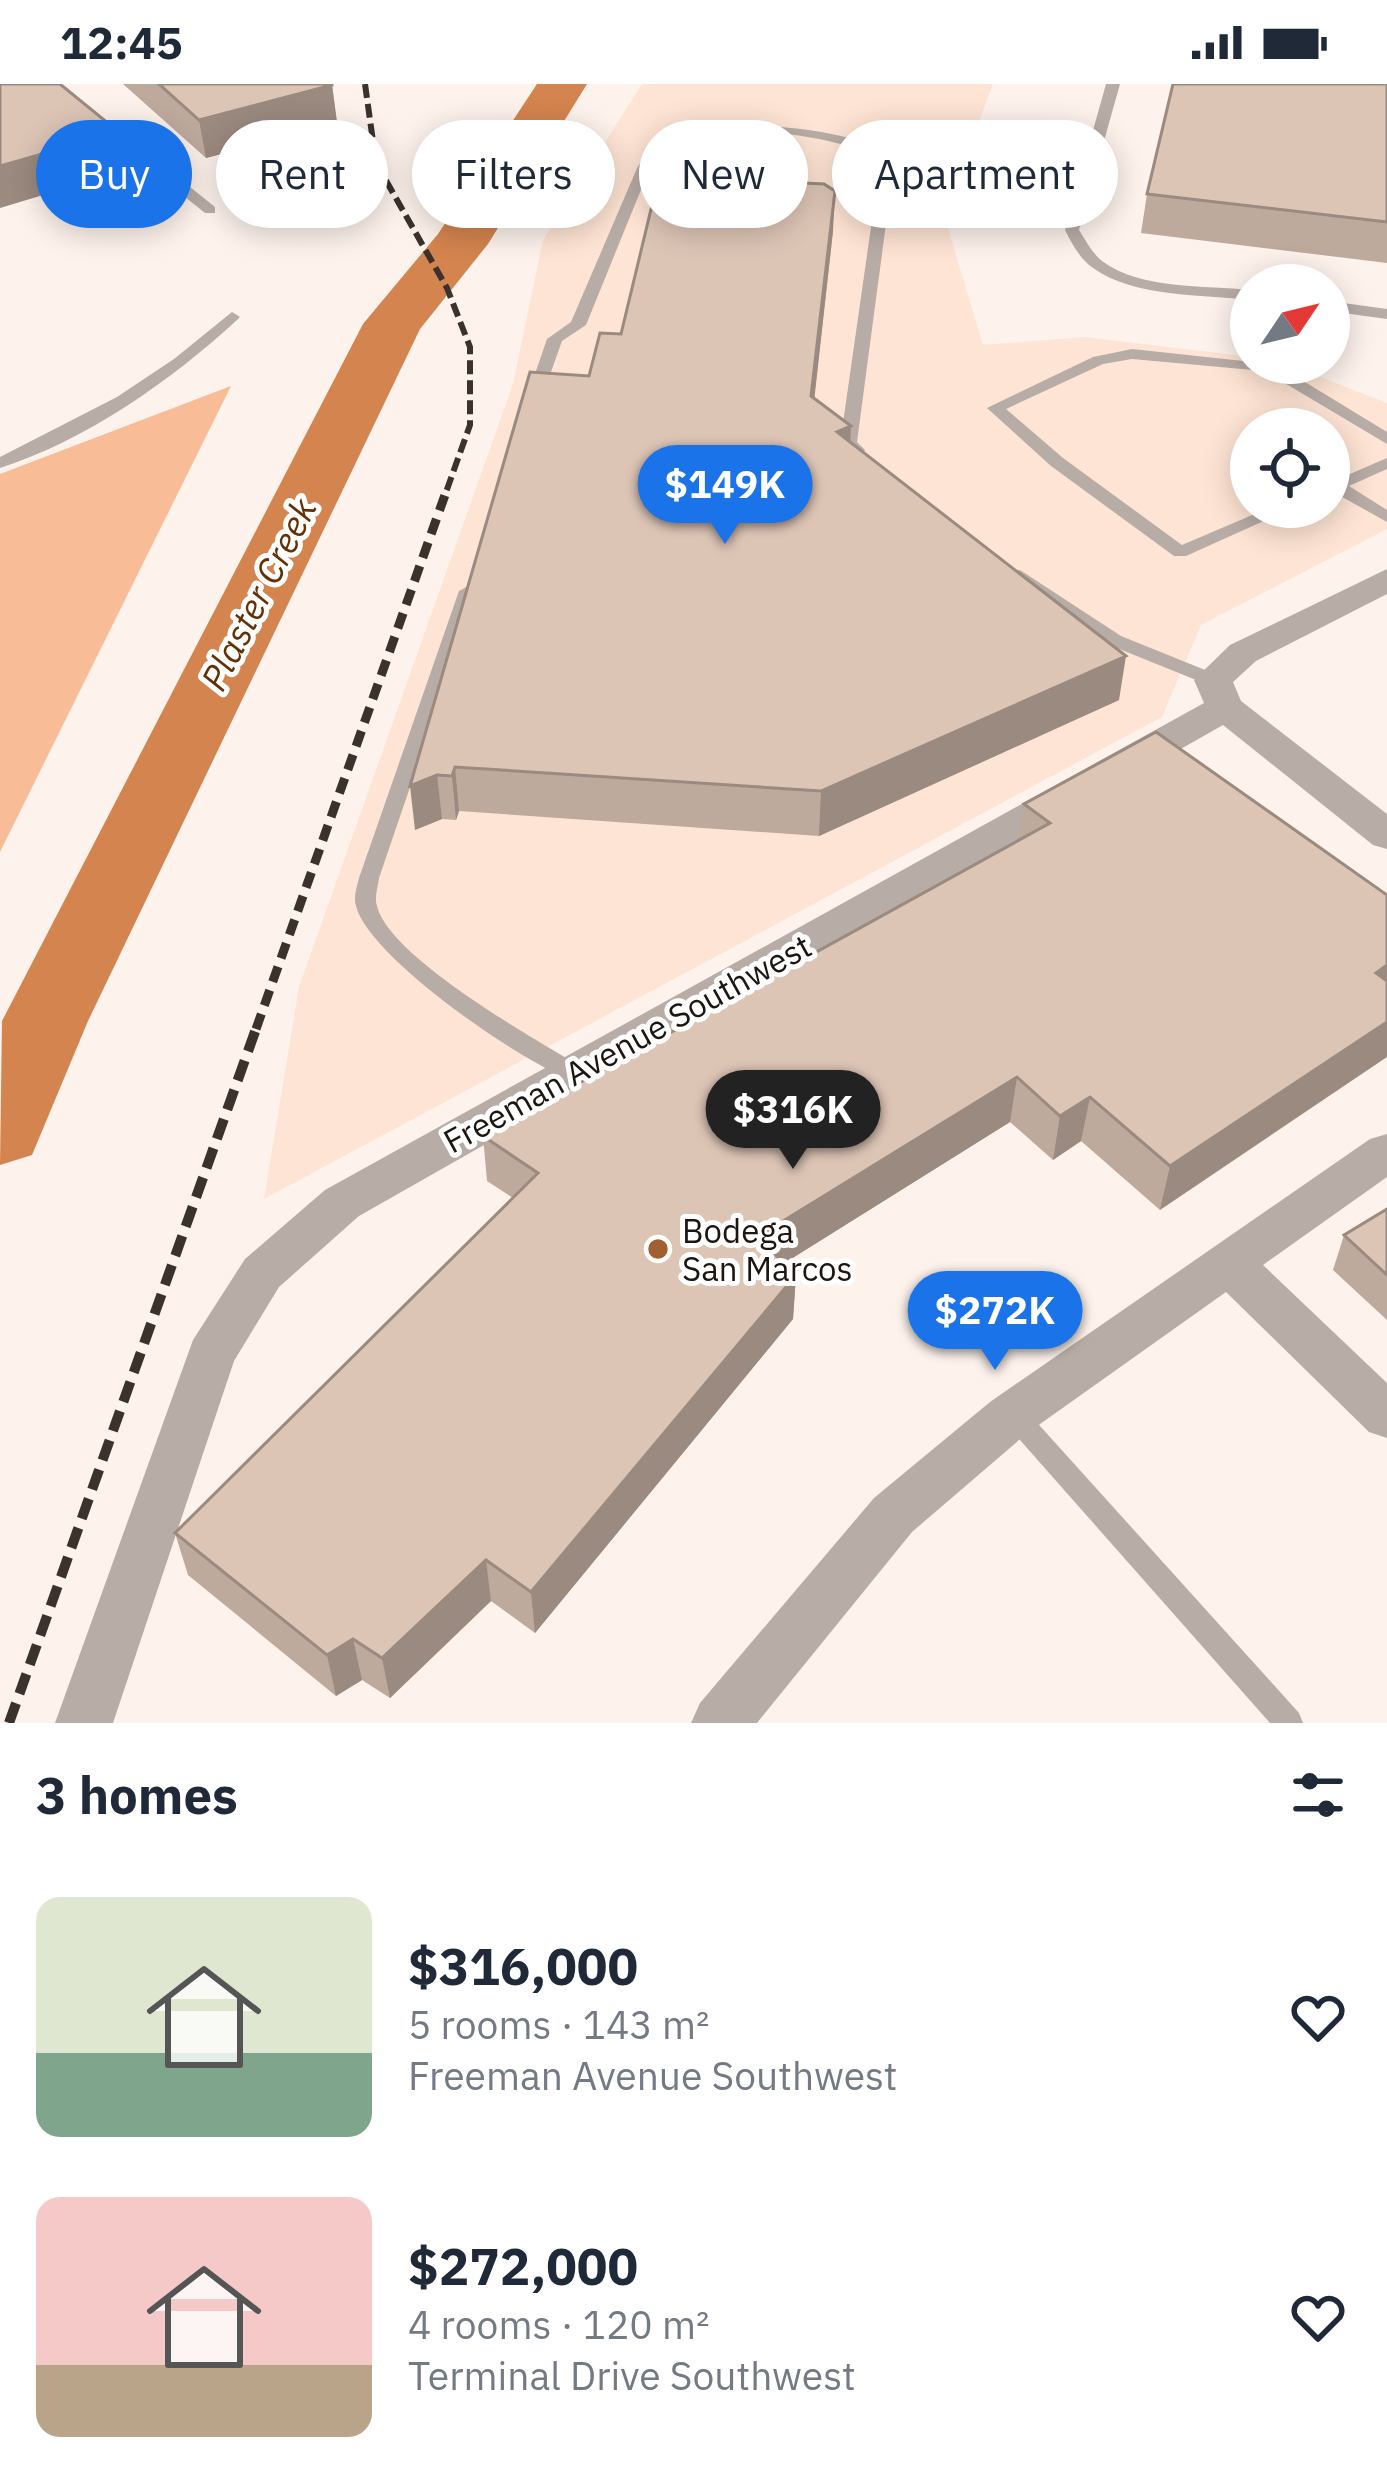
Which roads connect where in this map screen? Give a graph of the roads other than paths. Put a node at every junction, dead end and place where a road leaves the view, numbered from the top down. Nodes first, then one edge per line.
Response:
1 (1113, 84) edge
2 (88, 112) edge
3 (210, 210) dead end
4 (1230, 292) edge
5 (1350, 309) edge
6 (1387, 314) edge
7 (232, 317) dead end
8 (531, 407) edge
9 (1336, 408) edge
10 (1350, 416) edge
11 (1387, 439) edge
12 (867, 458) edge
13 (0, 463) edge
14 (1387, 463) edge
15 (1350, 480) edge
16 (1350, 497) edge
17 (1387, 517) edge
18 (1235, 528) edge
19 (477, 564) edge
20 (1010, 567) edge
21 (1387, 580) edge
22 (1219, 693) junction
23 (1387, 835) edge
24 (574, 1072) junction
25 (1387, 1152) edge
26 (1229, 1264) junction
27 (1012, 1414) junction
28 (1387, 1416) edge
29 (84, 1723) edge
30 (720, 1723) edge
31 (1289, 1723) edge

1 - 4 lane
2 - 3 lane
5 - 6 lane
7 - 13 lane
8 - 12 lane
9 - 18 lane
10 - 11 lane
14 - 15 lane
16 - 17 lane
19 - 24 lane
20 - 22 lane
21 - 22 street, Freeman Avenue Southwest
22 - 23 street
22 - 24 street, Freeman Avenue Southwest
24 - 29 street, Freeman Avenue Southwest
25 - 26 street
26 - 27 street
26 - 28 street
27 - 30 street
27 - 31 lane

